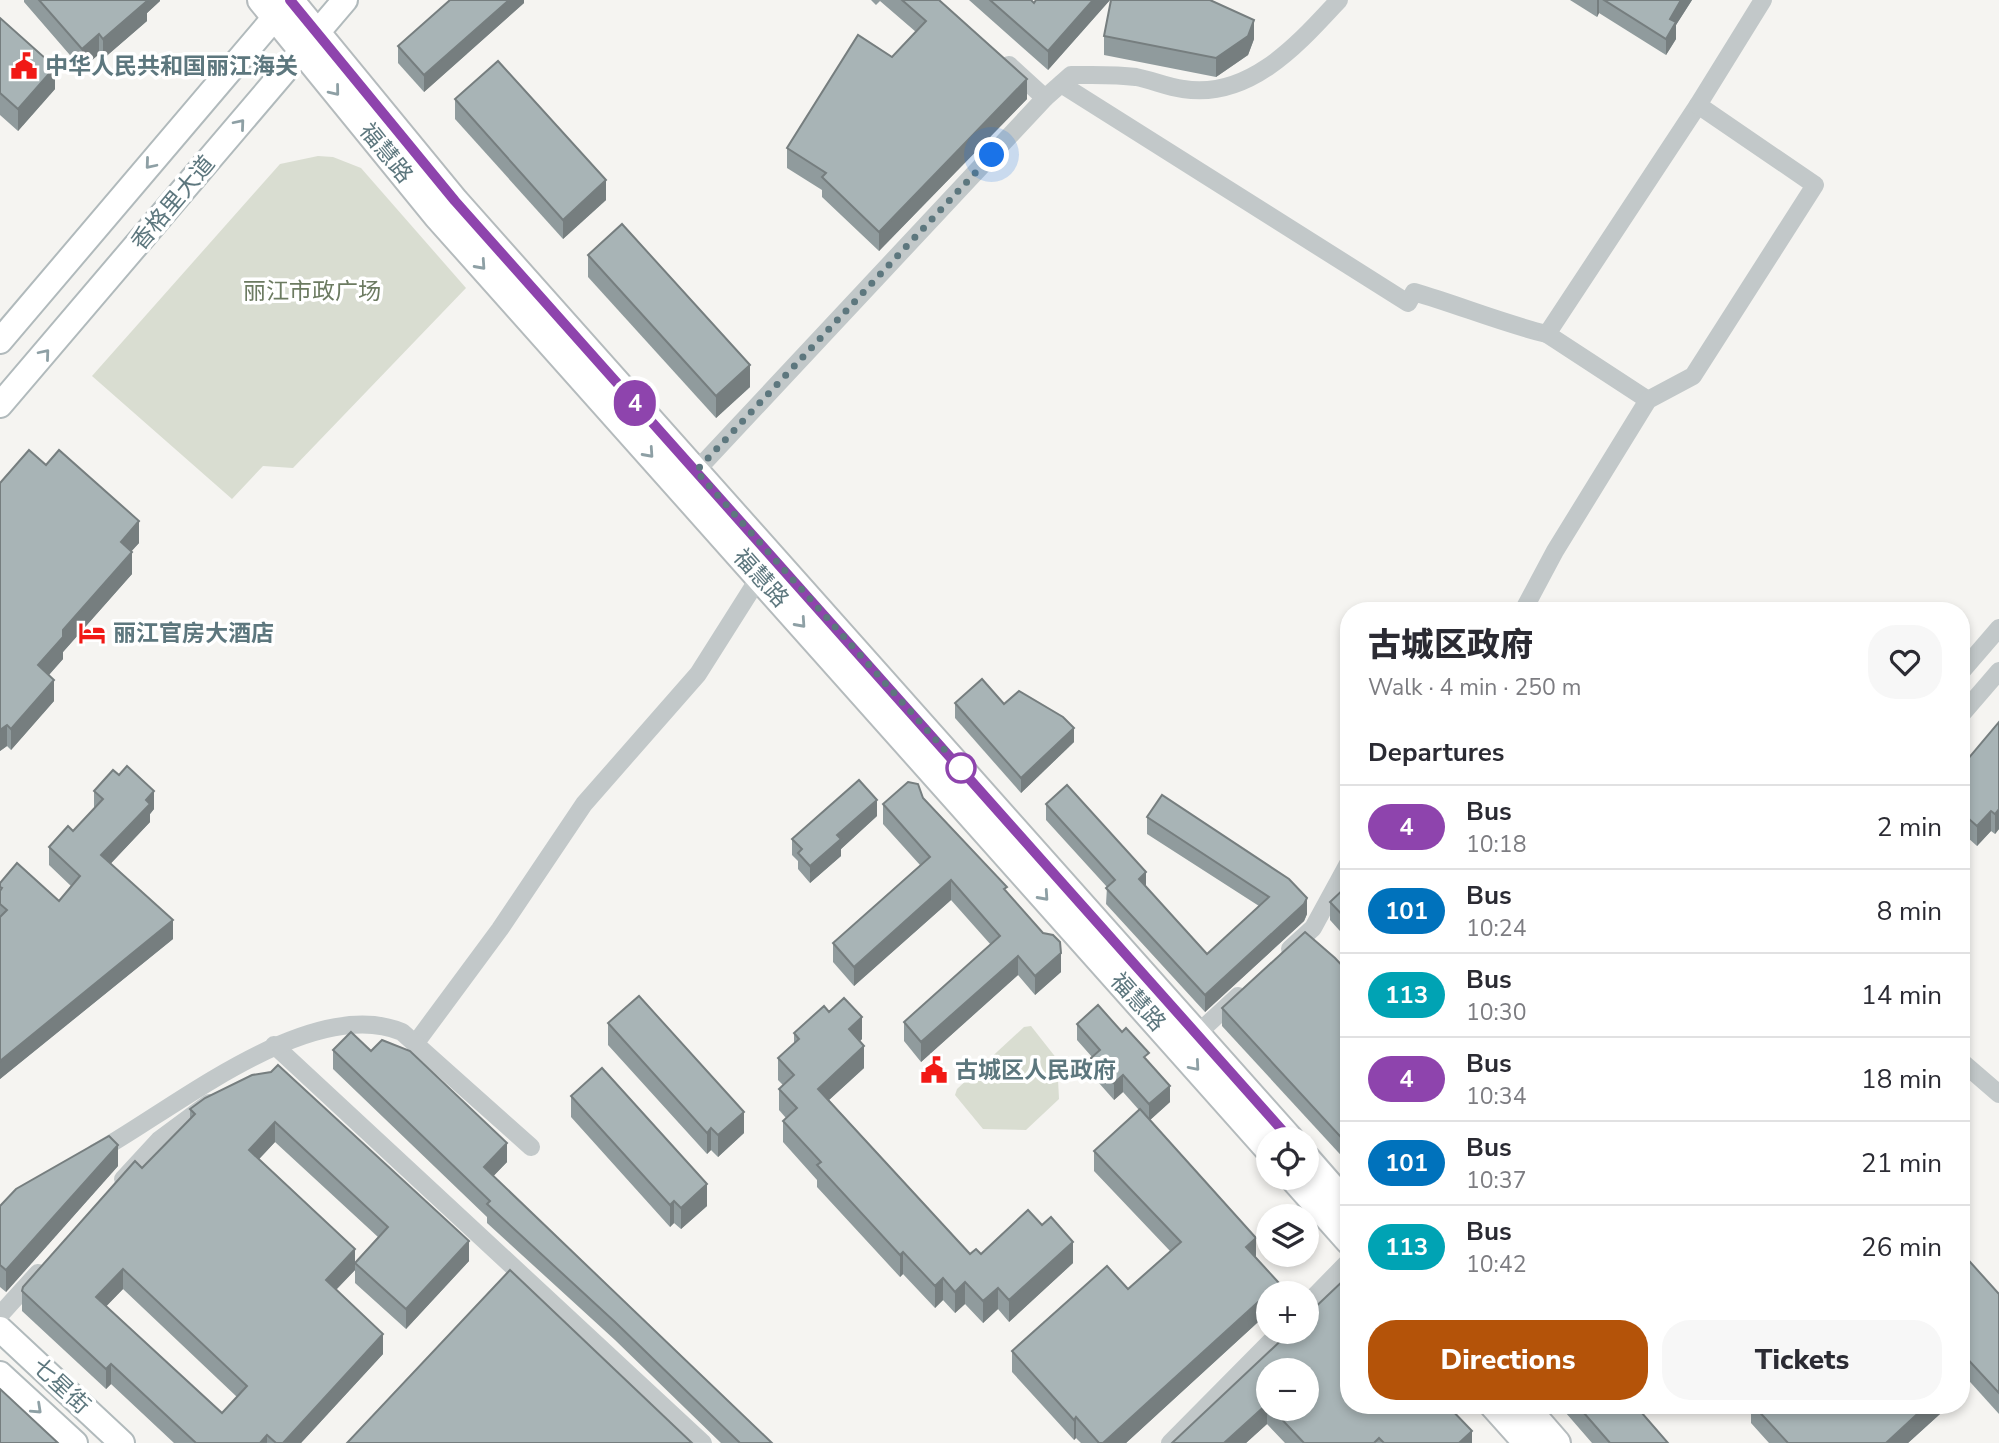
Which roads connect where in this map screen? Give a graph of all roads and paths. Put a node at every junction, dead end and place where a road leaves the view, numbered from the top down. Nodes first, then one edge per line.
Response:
1 (345, 0) edge
2 (1339, 0) edge
3 (1763, 0) edge
4 (279, 4) edge
5 (310, 42) junction
6 (996, 53) edge
7 (1061, 84) junction
8 (1045, 98) junction
9 (1698, 105) junction
10 (1547, 334) junction
11 (0, 341) edge
12 (1648, 400) junction
13 (0, 405) edge
14 (696, 471) junction
15 (760, 576) junction
16 (1528, 602) edge
17 (1999, 628) edge
18 (1970, 662) edge
19 (1999, 671) edge
20 (1970, 705) edge
21 (1340, 878) edge
22 (1275, 963) edge
23 (1255, 981) edge
24 (1197, 1034) junction
25 (415, 1044) junction
26 (274, 1045) junction
27 (294, 1063) junction
28 (1970, 1069) edge
29 (270, 1074) edge
30 (1999, 1094) edge
31 (223, 1097) edge
32 (1279, 1127) edge
33 (1256, 1135) edge
34 (531, 1147) dead end
35 (82, 1159) edge
36 (1319, 1173) edge
37 (114, 1189) edge
38 (1304, 1190) edge
39 (1340, 1197) edge
40 (1340, 1231) edge
41 (53, 1257) edge
42 (1340, 1270) edge
43 (1319, 1292) edge
44 (0, 1315) edge
45 (0, 1329) edge
46 (1268, 1344) edge
47 (0, 1374) edge
48 (1501, 1414) edge
49 (1532, 1414) edge
50 (75, 1443) edge
51 (122, 1443) edge
52 (702, 1443) edge
53 (1170, 1443) edge
54 (1527, 1443) edge
55 (1557, 1443) edge

1 - 5 main road, 香格里大道
2 - 7 street
3 - 9 street
4 - 5 main road, 福慧路
4 -> 11 main road, 香格里大道
13 -> 5 main road, 香格里大道
5 - 14 main road, 福慧路
5 -> 15 main road, 福慧路
6 - 8 street
7 - 8 street
7 - 10 street
8 - 14 street
9 - 10 street
9 - 12 street
10 - 12 street
12 - 16 street
14 - 24 main road, 福慧路
15 - 25 street
15 -> 33 main road, 福慧路
17 - 18 street
19 - 20 street
21 - 22 street
23 - 24 street
24 - 32 main road, 福慧路
25 - 26 street
25 - 34 street
26 - 27 street
26 - 35 street
27 - 29 street
27 - 52 street
28 - 30 street
31 - 37 street
36 - 39 main road
38 - 40 main road
41 - 44 street
42 - 43 street
45 - 51 main road, 七星街
46 - 53 street
47 -> 50 main road, 七星街
48 - 54 main road
49 - 55 main road

